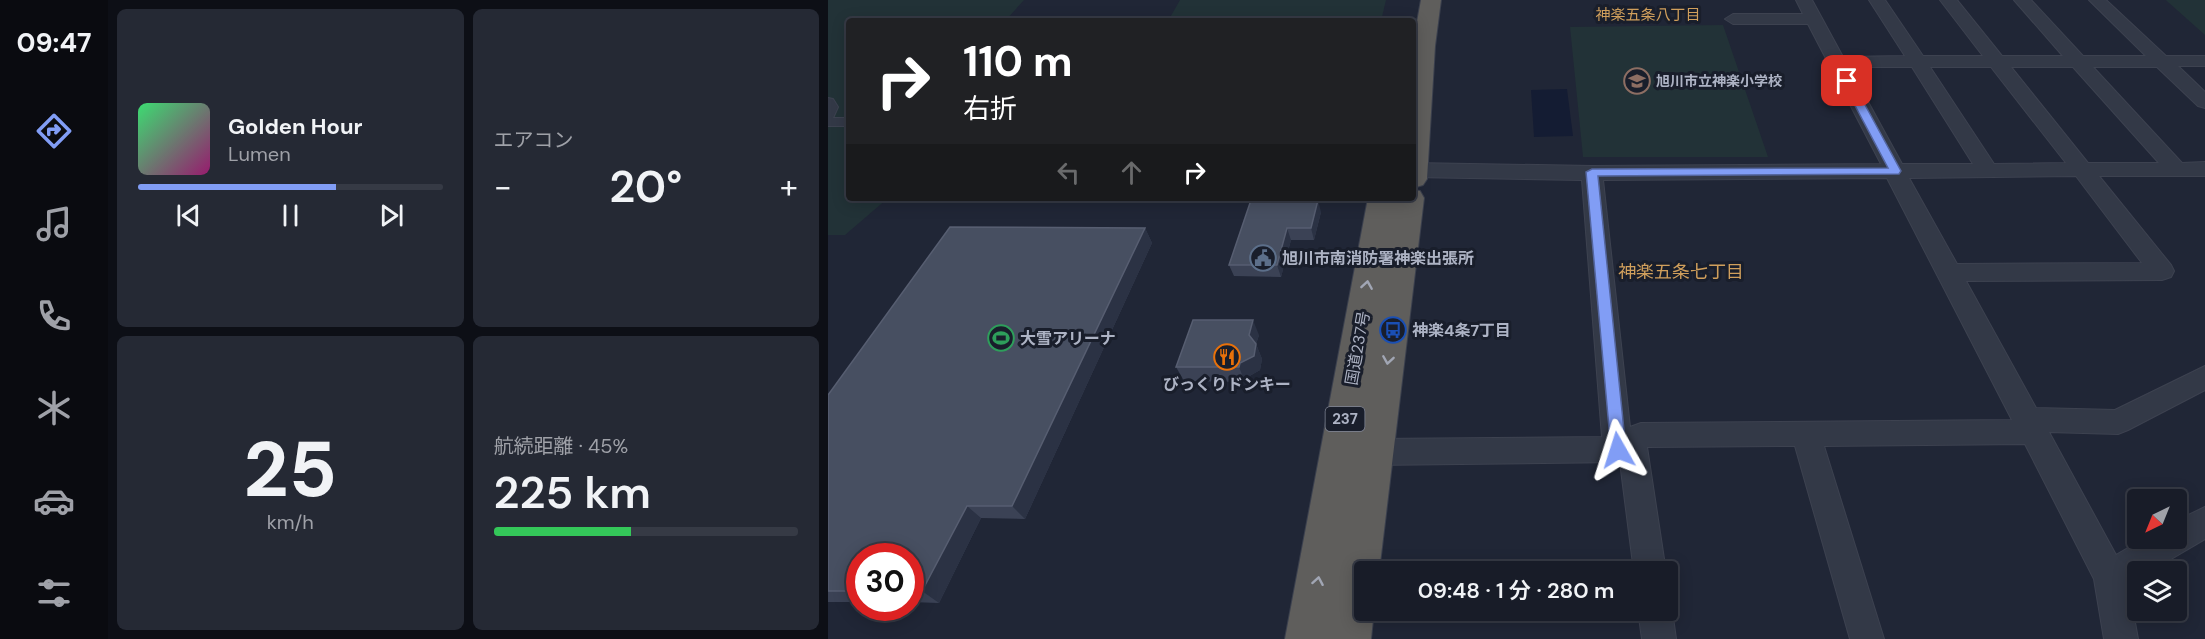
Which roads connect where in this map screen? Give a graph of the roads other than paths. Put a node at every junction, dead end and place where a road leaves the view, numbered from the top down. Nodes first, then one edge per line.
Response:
1 (1431, 0) edge
2 (1877, 0) edge
3 (1948, 0) edge
4 (2022, 0) edge
5 (2097, 0) edge
6 (1809, 9) edge
7 (1733, 19) dead end
8 (2077, 61) junction
9 (2163, 61) junction
10 (2205, 61) edge
11 (1838, 62) junction
12 (1918, 62) junction
13 (1997, 62) junction
14 (828, 102) edge
15 (2205, 102) edge
16 (828, 115) edge
17 (828, 122) edge
18 (846, 123) edge
19 (1416, 143) edge
20 (2205, 169) edge
21 (2177, 170) junction
22 (1895, 171) junction
23 (1988, 171) junction
24 (2084, 171) junction
25 (1592, 172) junction
26 (1416, 180) edge
27 (1381, 201) edge
28 (1410, 201) edge
29 (1950, 273) junction
30 (2205, 377) edge
31 (2031, 426) junction
32 (1805, 432) junction
33 (1625, 446) junction
34 (1373, 452) junction
35 (2205, 522) edge
36 (2187, 532) edge
37 (2157, 549) edge
38 (1648, 561) edge
39 (2110, 576) junction
40 (1657, 621) edge
41 (1308, 639) edge
42 (1348, 639) edge
43 (1659, 639) edge
44 (1867, 639) edge
45 (2121, 639) edge

1 - 19 highway, 国道237号 / 237
2 - 12 street
3 - 13 street
4 - 8 street
5 - 9 street
6 - 7 street
6 - 11 street
8 - 9 street
8 - 13 street
8 - 21 street
9 - 10 street
9 - 15 street
11 - 12 street
11 - 22 street
12 - 13 street
12 - 23 street
13 - 24 street
14 - 16 street
17 - 18 street
20 - 21 street
21 - 24 street
22 - 23 street
22 - 25 street
22 - 29 street
23 - 24 street
24 - 29 street
25 - 26 street
25 - 33 street
41 -> 27 highway, 国道237号 / 237
28 -> 34 highway, 国道237号 / 237
29 - 31 street
30 - 31 street
31 - 32 street
31 - 39 street
32 - 33 street
32 - 44 street
33 - 34 street
33 - 38 street
34 - 42 highway, 国道237号 / 237
35 - 36 street
37 - 39 street
39 - 45 street
40 - 43 street

